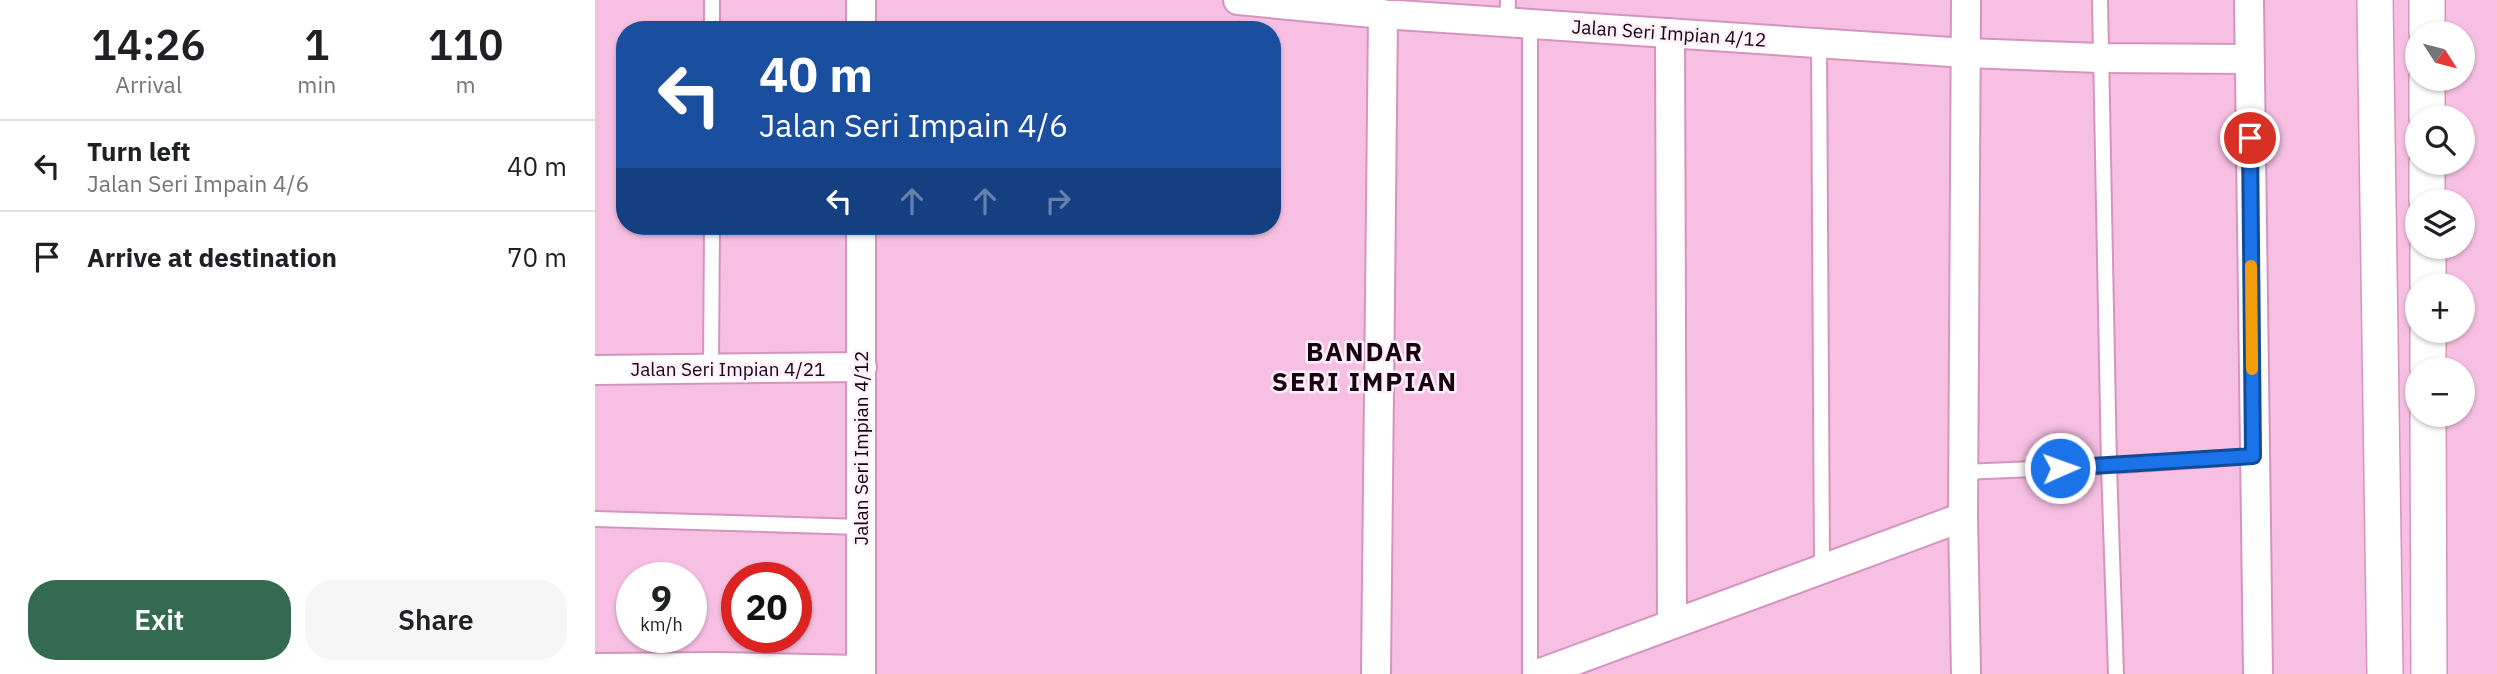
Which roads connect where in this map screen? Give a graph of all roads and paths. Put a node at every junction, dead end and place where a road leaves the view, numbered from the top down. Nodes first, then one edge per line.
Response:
1 (712, 0) edge
2 (861, 0) edge
3 (1238, 0) edge
4 (1966, 0) edge
5 (2100, 0) edge
6 (2249, 0) edge
7 (2375, 0) edge
8 (2427, 0) edge
9 (1383, 14) junction
10 (1515, 15) edge
11 (712, 21) edge
12 (861, 21) edge
13 (2427, 21) edge
14 (1670, 33) junction
15 (1819, 43) junction
16 (1966, 53) junction
17 (2100, 58) junction
18 (2249, 59) junction
19 (712, 235) edge
20 (861, 235) edge
21 (862, 368) junction
22 (711, 369) junction
23 (595, 370) edge
24 (2428, 427) edge
25 (2253, 456) junction
26 (2109, 466) junction
27 (1963, 472) junction
28 (1963, 517) junction
29 (595, 519) edge
30 (861, 527) junction
31 (1822, 568) junction
32 (1672, 624) junction
33 (595, 668) edge
34 (719, 670) edge
35 (861, 672) edge
36 (1376, 674) edge
37 (1530, 674) edge
38 (1538, 674) edge
39 (1966, 674) edge
40 (2116, 674) edge
41 (2258, 674) edge
42 (2385, 674) edge
43 (2429, 674) edge

1 - 11 lane
2 - 12 street
3 - 9 street, Jalan Seri Impian 4/12
4 - 16 street
5 - 17 lane
6 - 18 street
7 - 42 street
8 - 13 street
9 - 10 street, Jalan Seri Impian 4/12
9 - 36 street
10 - 14 street, Jalan Seri Impian 4/12
10 - 37 lane
14 - 15 street, Jalan Seri Impian 4/12
14 - 32 street
15 - 16 street, Jalan Seri Impian 4/12
15 - 31 lane
16 - 17 street, Jalan Seri Impian 4/12
16 - 27 street
17 - 18 street, Jalan Seri Impian 4/12
17 - 26 lane
18 - 25 street
19 - 22 lane
20 - 21 street, Jalan Seri Impian 4/12
21 - 22 street, Jalan Seri Impian 4/21
21 - 30 street, Jalan Seri Impian 4/12
22 - 23 street, Jalan Seri Impian 4/21
24 - 43 street
25 - 26 lane
25 - 41 street
26 - 27 lane
26 - 40 lane
27 - 28 street
28 - 31 street
28 - 39 street
29 - 30 lane
30 - 35 street, Jalan Seri Impian 4/12
31 - 32 street
32 - 38 street
33 - 34 street
34 - 35 street

